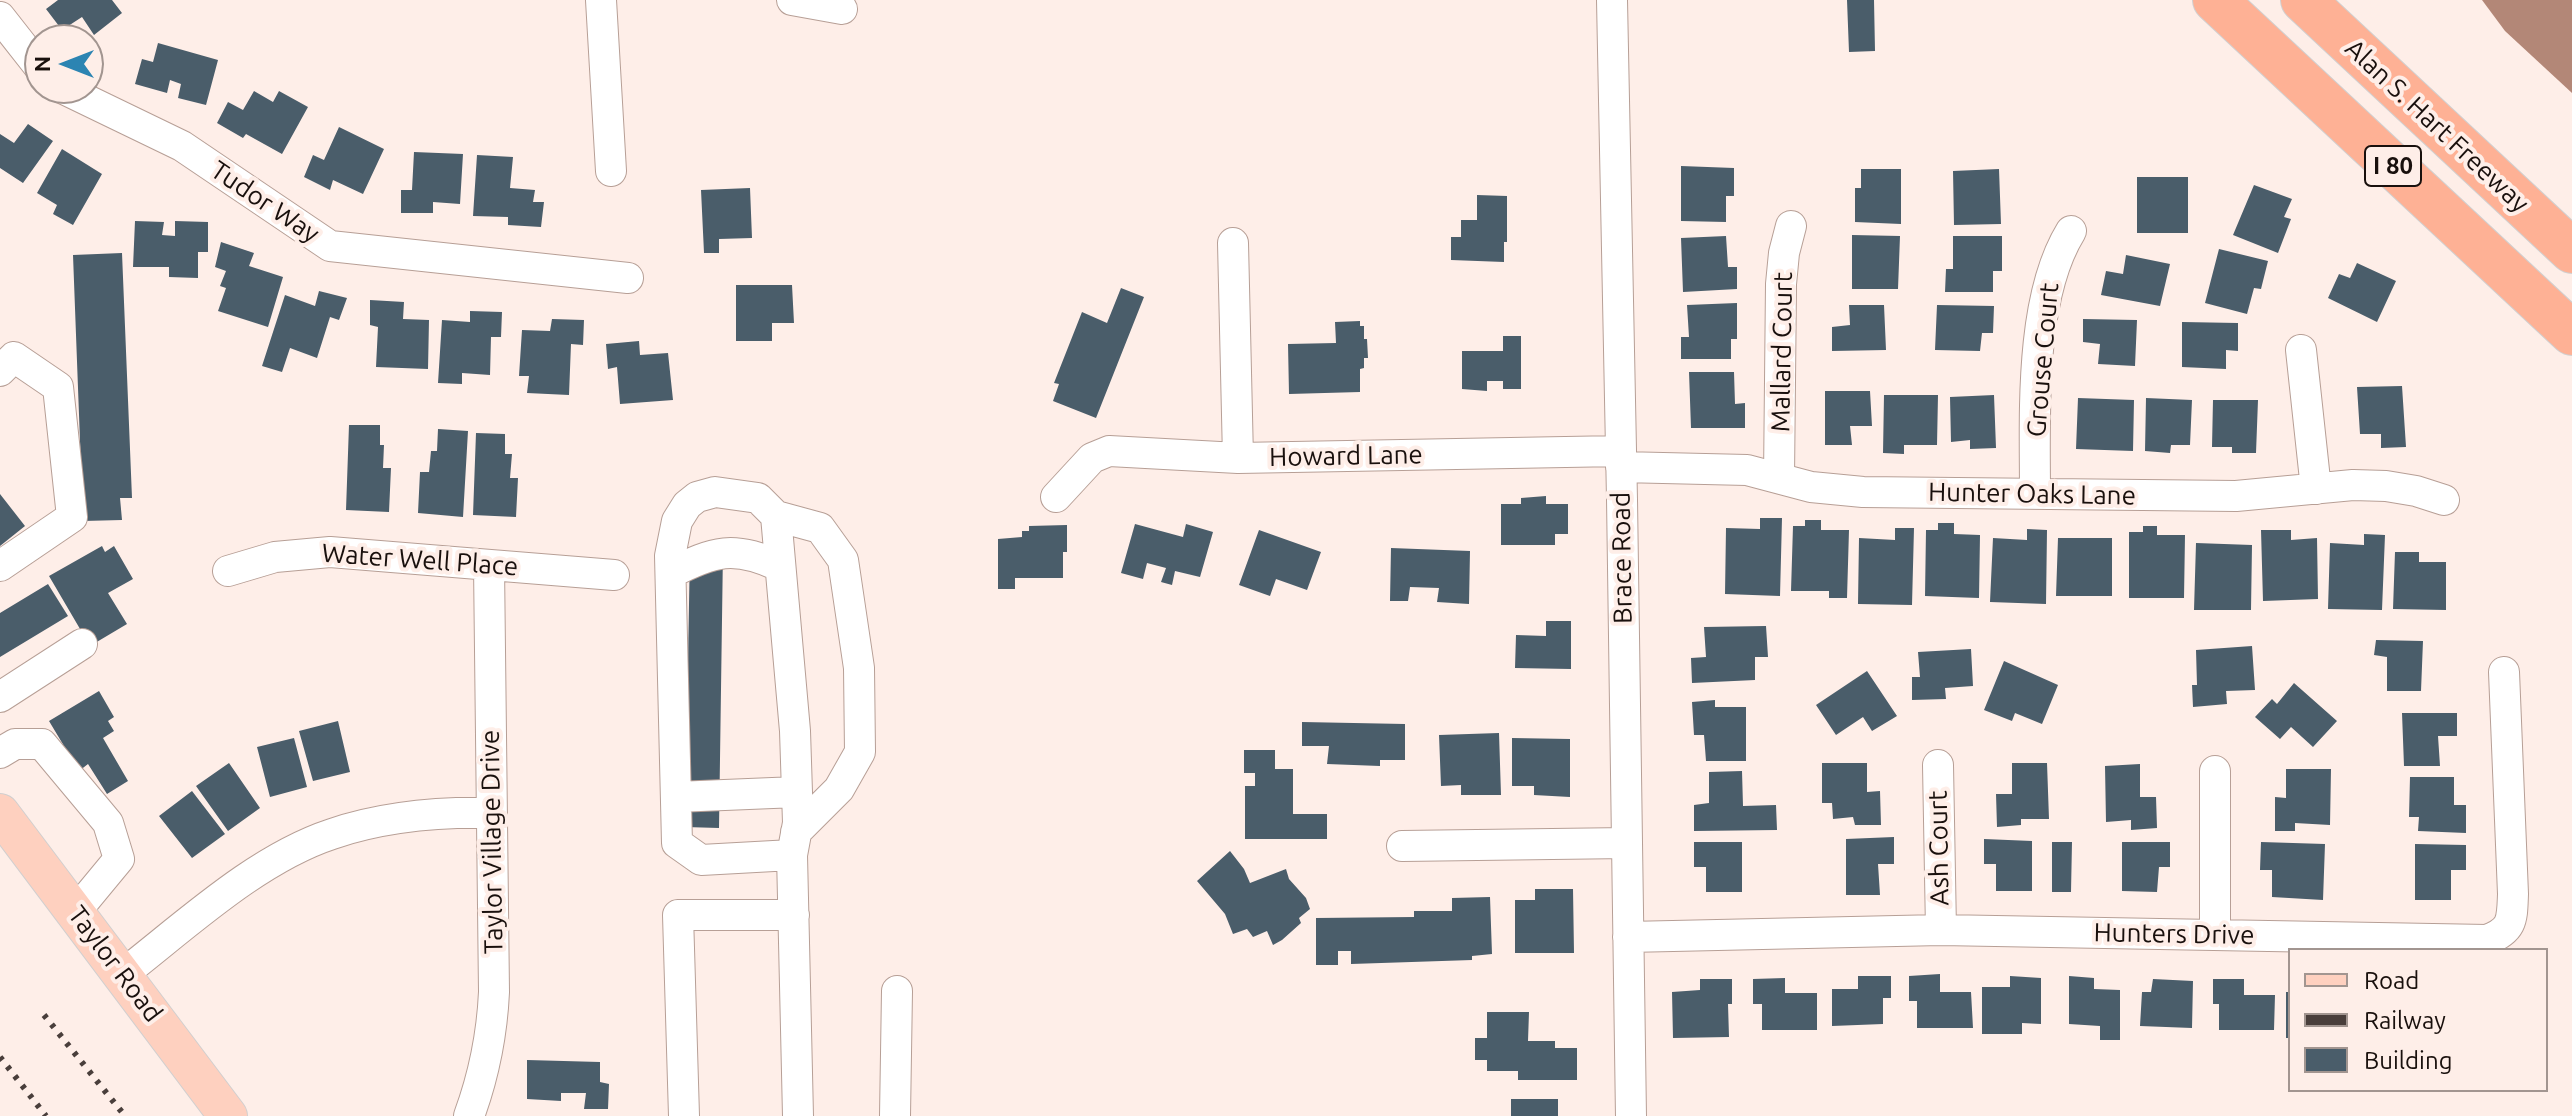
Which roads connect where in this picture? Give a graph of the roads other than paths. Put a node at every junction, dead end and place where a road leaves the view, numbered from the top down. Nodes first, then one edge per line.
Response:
1 (601, 0) edge
2 (792, 0) edge
3 (1612, 0) edge
4 (2215, 0) edge
5 (2303, 0) edge
6 (842, 9) dead end
7 (0, 17) edge
8 (24, 48) edge
9 (95, 104) edge
10 (611, 171) dead end
11 (1791, 226) dead end
12 (2071, 231) dead end
13 (1233, 243) dead end
14 (2572, 251) edge
15 (628, 278) dead end
16 (2572, 333) edge
17 (2301, 350) dead end
18 (0, 371) edge
19 (1238, 458) junction
20 (1621, 459) junction
21 (1779, 478) junction
22 (2316, 489) junction
23 (2035, 494) junction
24 (1056, 497) dead end
25 (2444, 500) dead end
26 (776, 516) junction
27 (489, 565) junction
28 (0, 566) edge
29 (779, 566) junction
30 (228, 571) dead end
31 (671, 573) junction
32 (614, 575) dead end
33 (82, 644) dead end
34 (2504, 672) dead end
35 (0, 697) edge
36 (0, 753) edge
37 (1938, 765) dead end
38 (2215, 771) dead end
39 (797, 792) junction
40 (676, 797) junction
41 (0, 813) edge
42 (490, 813) junction
43 (794, 843) junction
44 (1627, 843) junction
45 (1402, 846) dead end
46 (76, 911) junction
47 (794, 915) junction
48 (1941, 930) junction
49 (2215, 934) junction
50 (1628, 937) junction
51 (123, 974) junction
52 (897, 991) dead end
53 (228, 1116) edge
54 (469, 1116) edge
55 (684, 1116) edge
56 (798, 1116) edge
57 (895, 1116) edge
58 (1631, 1116) edge

1 - 10 street
2 - 6 street
3 - 20 street, Brace Road
4 - 16 highway, I 80
5 - 14 highway, Alan S. Hart Freeway / I 80
7 - 8 street
9 - 15 street, Tudor Way
11 - 21 street, Mallard Court
12 - 23 street, Grouse Court
13 - 19 street, Howard Lane
17 - 22 street
18 - 28 street
19 - 20 street, Howard Lane
19 - 24 street
20 - 21 street, Hunter Oaks Lane
20 - 44 street, Brace Road
21 - 23 street, Hunter Oaks Lane
22 - 23 street, Hunter Oaks Lane
22 - 25 street, Hunter Oaks Lane
26 - 29 street
26 - 31 street
26 - 43 street
27 - 30 street, Water Well Place
27 - 32 street, Water Well Place
27 - 42 street, Taylor Village Drive
29 - 31 street
29 - 39 street
31 - 40 street
33 - 35 street
34 - 49 street, Hunters Drive
36 - 46 street
37 - 48 street, Ash Court
38 - 49 street
39 - 40 street
39 - 43 street
40 - 43 street
41 - 46 main road, Taylor Road
42 - 51 street
42 - 54 street, Taylor Village Drive
43 - 47 street
44 - 45 street
44 - 50 street, Brace Road
46 - 51 main road, Taylor Road
47 - 55 street
47 - 56 street
48 - 49 street, Hunters Drive
48 - 50 street, Hunters Drive
50 - 58 street, Brace Road
51 - 53 main road, Taylor Road
52 - 57 street

